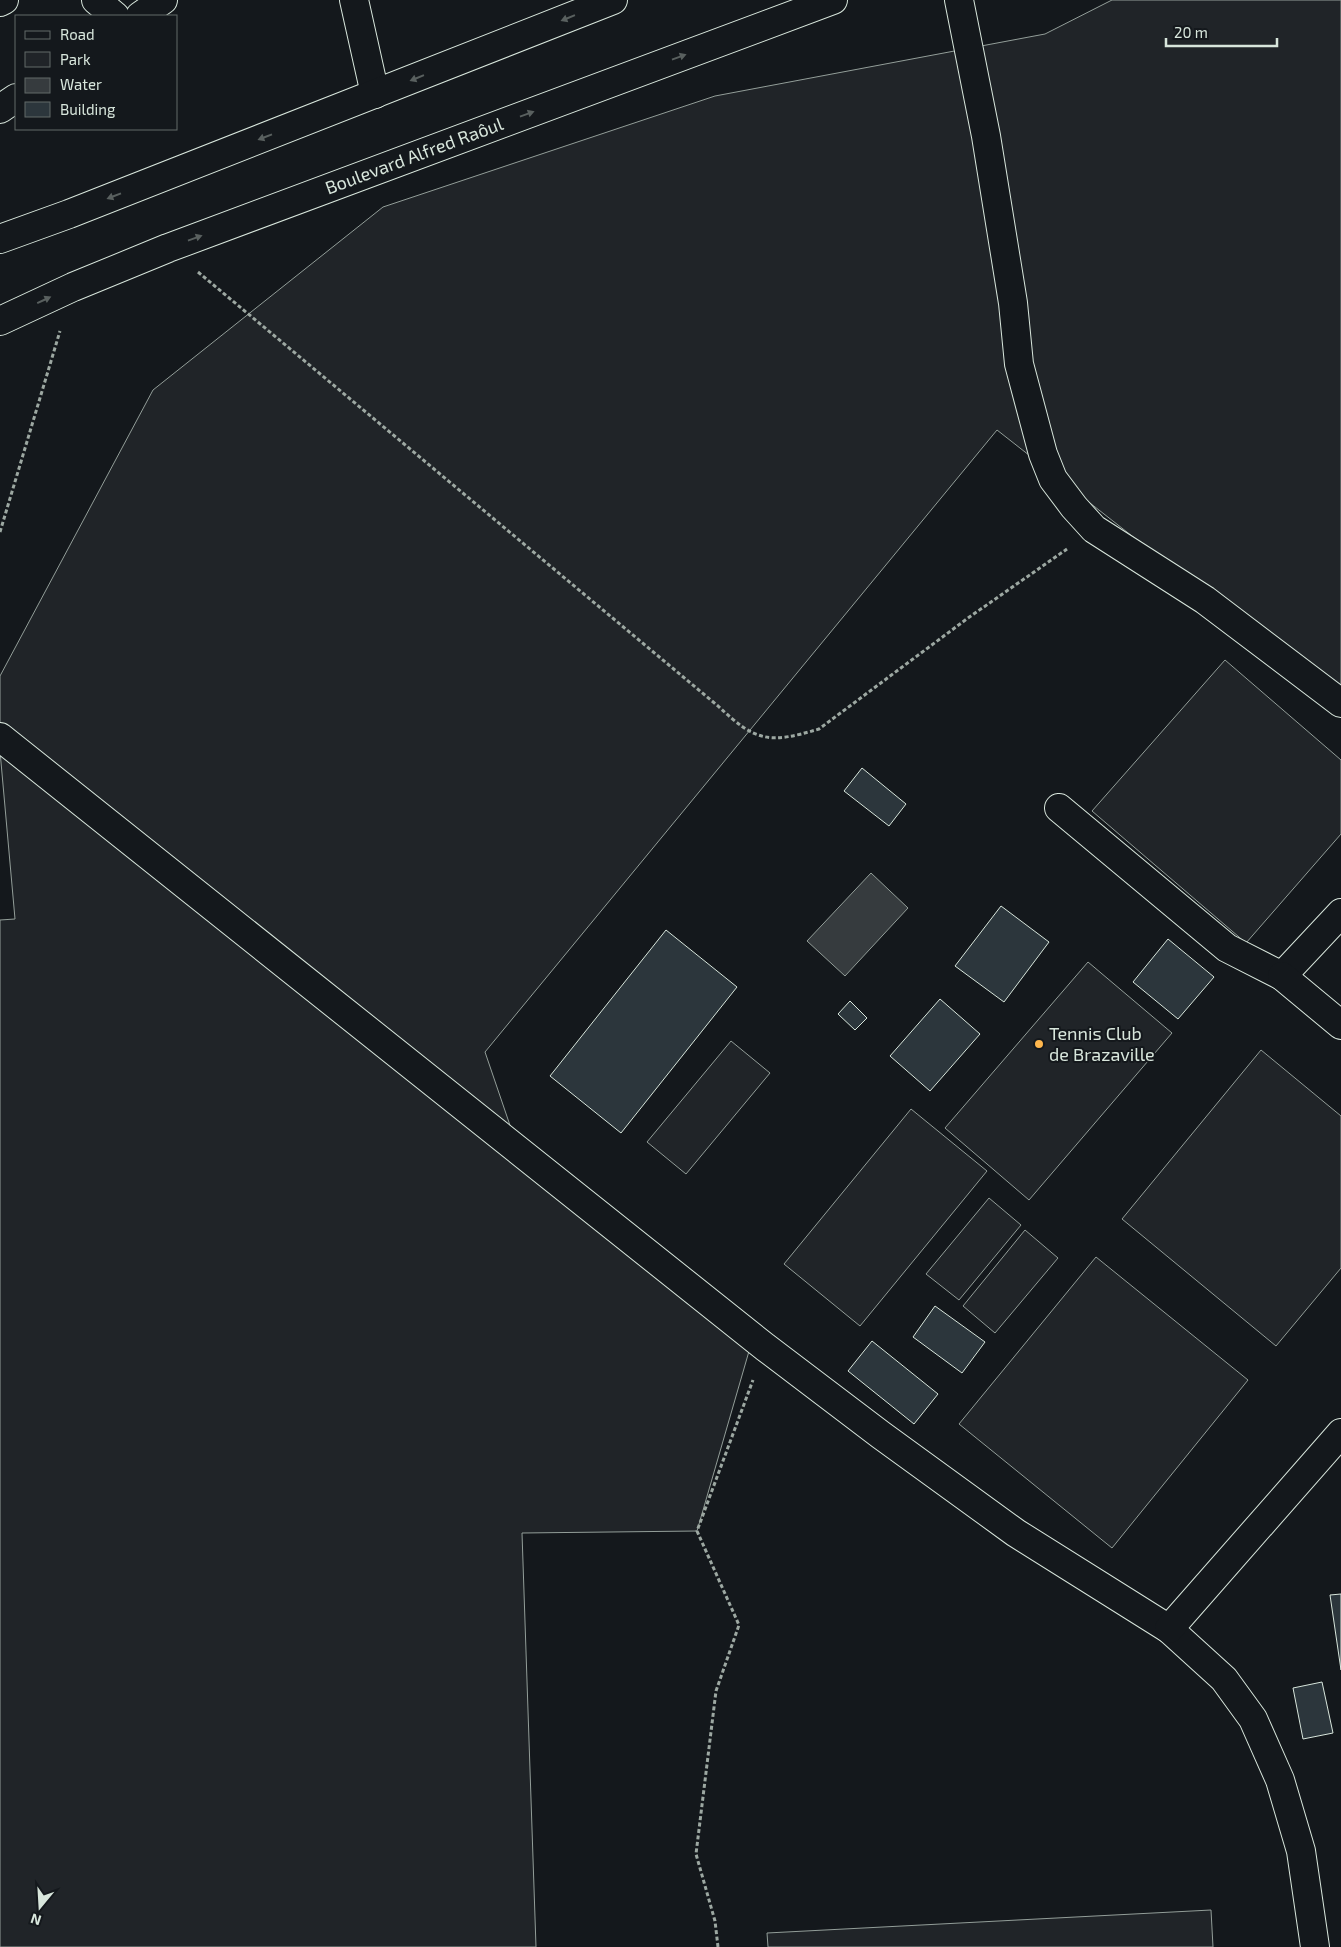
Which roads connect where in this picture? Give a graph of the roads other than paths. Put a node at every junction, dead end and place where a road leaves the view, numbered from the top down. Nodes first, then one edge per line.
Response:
1 (4, 0) edge
2 (96, 0) edge
3 (163, 0) edge
4 (354, 0) edge
5 (613, 0) edge
6 (833, 0) edge
7 (959, 0) edge
8 (0, 2) edge
9 (113, 15) edge
10 (141, 15) edge
11 (375, 94) junction
12 (15, 99) edge
13 (0, 109) edge
14 (0, 239) edge
15 (0, 321) edge
16 (1341, 703) edge
17 (0, 737) edge
18 (1059, 808) dead end
19 (1339, 920) edge
20 (1282, 976) junction
21 (1341, 1026) edge
22 (1341, 1433) edge
23 (1169, 1629) junction
24 (1315, 1947) edge

1 - 8 street
2 - 9 street
3 - 10 street
4 - 11 street
5 -> 11 street
15 -> 6 street, Boulevard Alfred Raôul
7 - 16 street
11 -> 14 street
12 - 13 street
17 - 23 street
18 - 20 street
19 - 20 street
20 - 21 street
22 - 23 street
23 - 24 street

